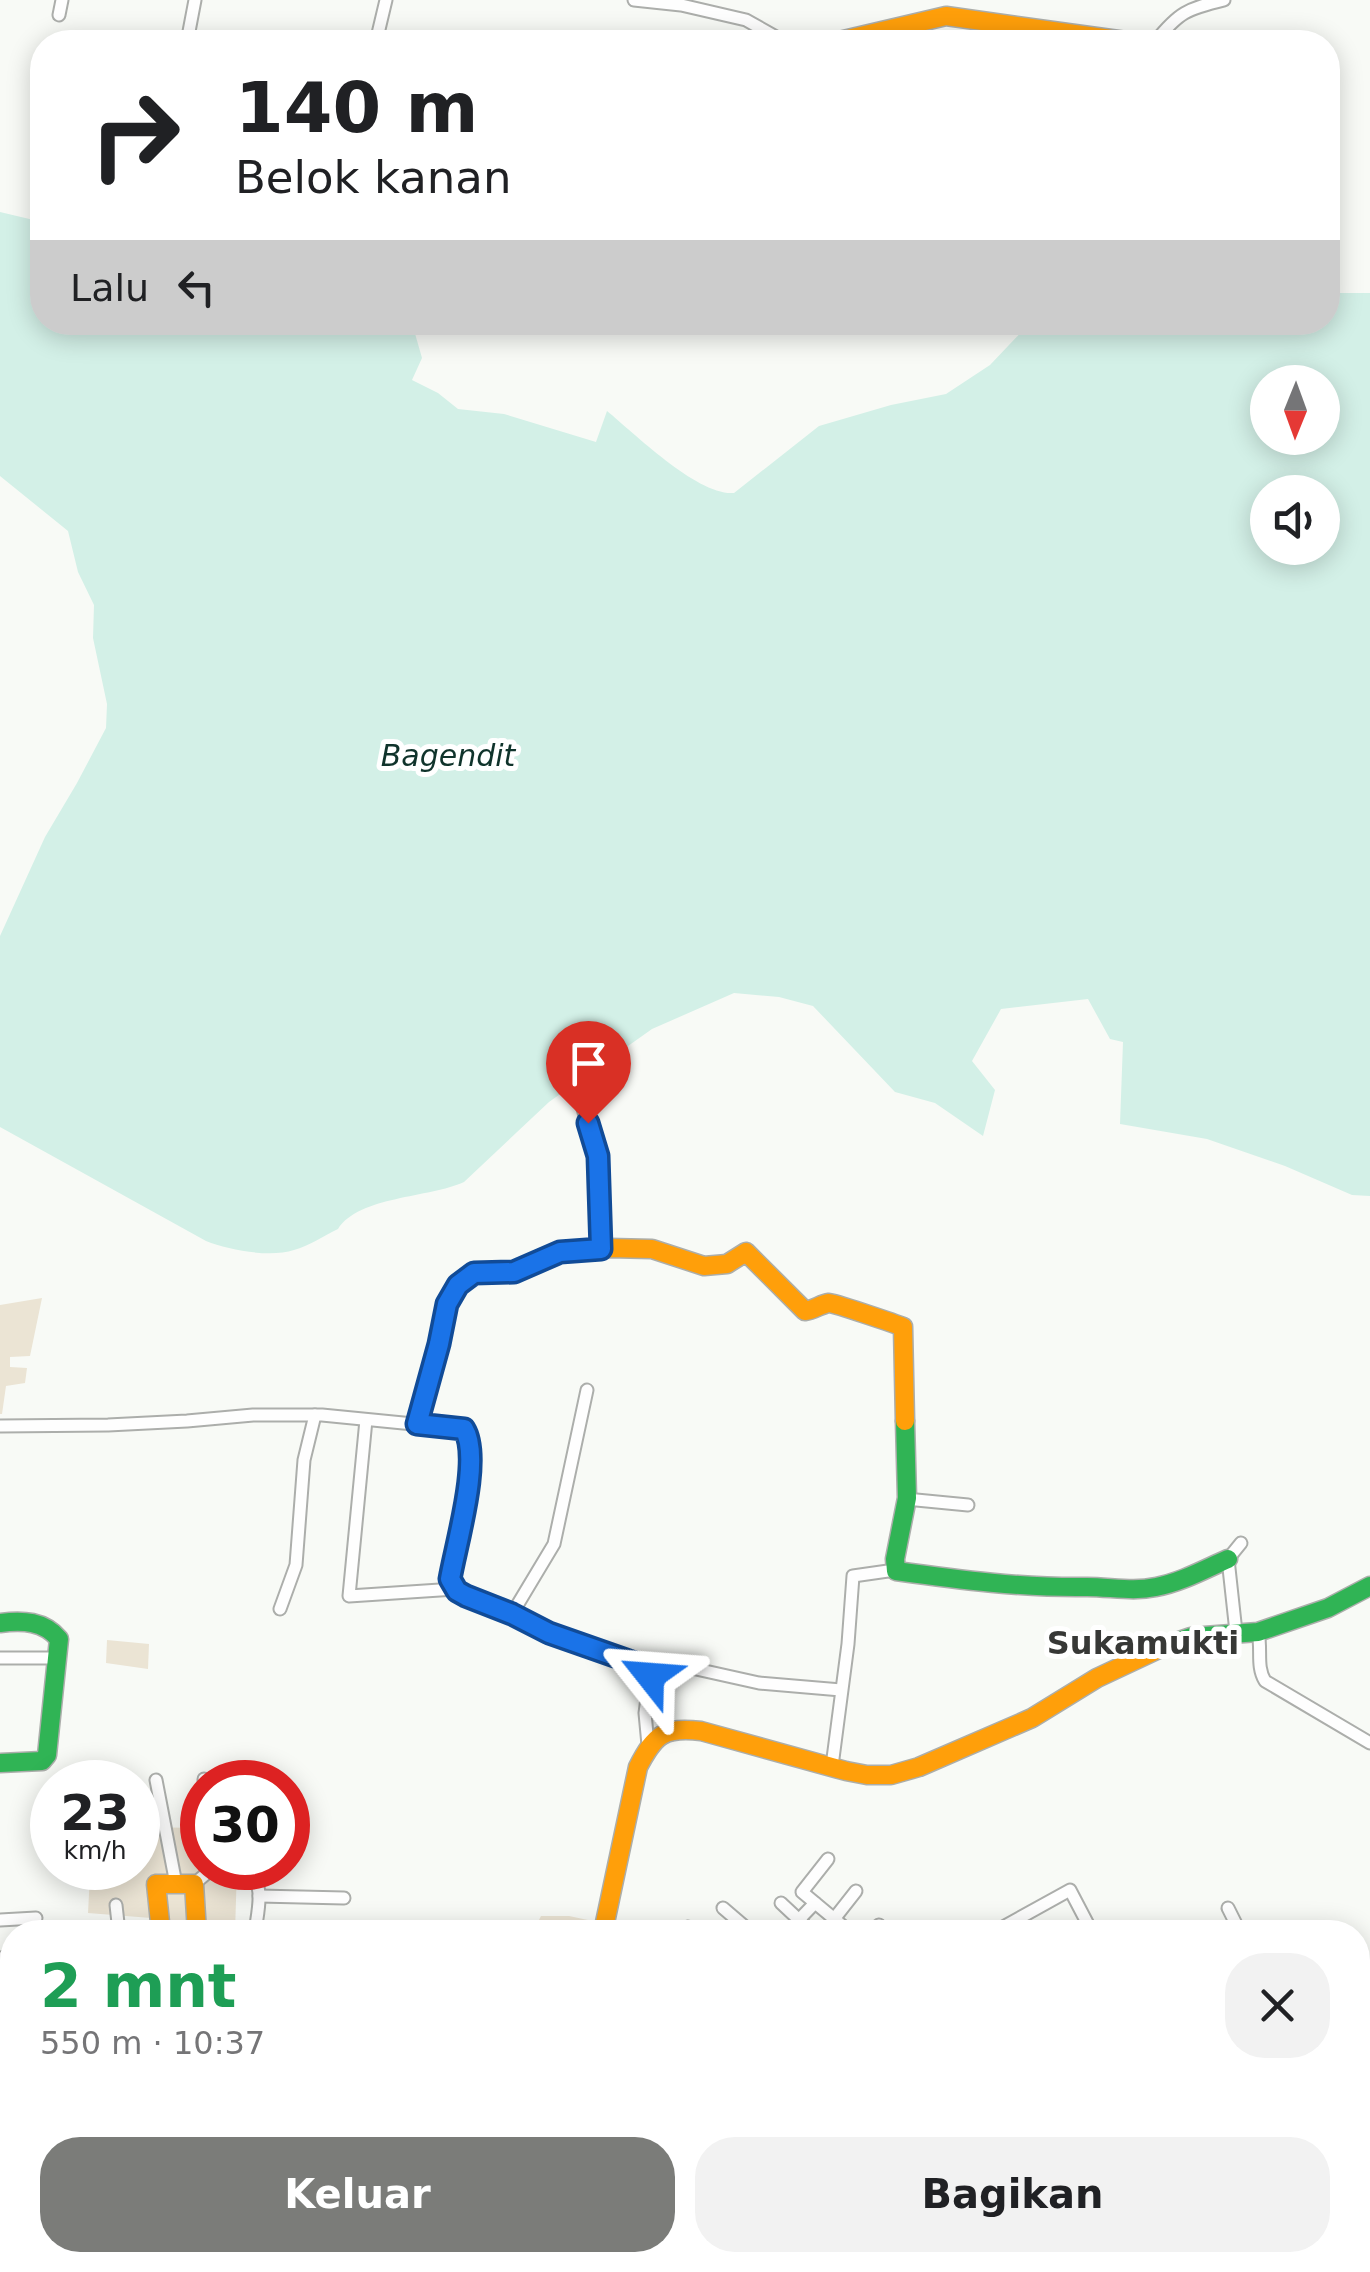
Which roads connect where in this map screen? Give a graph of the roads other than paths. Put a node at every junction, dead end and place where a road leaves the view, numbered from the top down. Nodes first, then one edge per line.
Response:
1 (62, 0) edge
2 (195, 0) edge
3 (386, 0) edge
4 (634, 0) edge
5 (1224, 0) edge
6 (59, 15) dead end
7 (189, 30) edge
8 (379, 30) edge
9 (764, 30) edge
10 (887, 30) edge
11 (1057, 30) edge
12 (1165, 30) edge
13 (581, 1102) dead end
14 (601, 1249) junction
15 (587, 1390) dead end
16 (315, 1415) junction
17 (366, 1420) junction
18 (417, 1424) junction
19 (0, 1426) edge
20 (906, 1499) junction
21 (968, 1504) dead end
22 (1241, 1543) dead end
23 (1228, 1560) junction
24 (895, 1570) junction
25 (1369, 1588) edge
26 (455, 1589) junction
27 (280, 1609) dead end
28 (512, 1614) junction
29 (0, 1623) edge
30 (1236, 1632) junction
31 (1258, 1632) junction
32 (0, 1658) edge
33 (57, 1658) junction
34 (646, 1667) junction
35 (841, 1690) junction
36 (1370, 1743) edge
37 (648, 1746) junction
38 (0, 1764) edge
39 (832, 1766) junction
40 (160, 1794) edge
41 (828, 1859) dead end
42 (180, 1866) edge
43 (180, 1884) edge
44 (187, 1890) edge
45 (257, 1890) edge
46 (856, 1891) dead end
47 (259, 1896) junction
48 (344, 1898) dead end
49 (780, 1903) dead end
50 (815, 1903) junction
51 (116, 1905) dead end
52 (723, 1908) dead end
53 (1228, 1908) dead end
54 (36, 1918) dead end
55 (834, 1919) joint
56 (0, 1920) edge
57 (118, 1920) edge
58 (160, 1920) edge
59 (195, 1920) edge
60 (256, 1920) edge
61 (606, 1920) edge
62 (737, 1920) edge
63 (798, 1920) joint
64 (1020, 1920) edge
65 (1082, 1920) edge
66 (1234, 1920) edge

1 - 6 street
2 - 7 street
3 - 8 street
4 - 9 street
5 - 12 street
10 - 11 street
13 - 14 street
14 - 18 street
14 - 20 street
15 - 28 street
16 - 17 street
16 - 19 street
16 - 27 street
17 - 18 street
17 - 26 street
18 - 26 street
20 - 21 street
20 - 24 street
22 - 23 street
23 - 24 street
23 - 30 street
24 - 35 street
25 - 31 street
26 - 28 street
28 - 34 street
29 - 33 street
30 - 31 street
30 - 39 street
31 - 36 street
32 - 33 street
33 - 38 street
34 - 35 street
34 - 37 street
35 - 39 street
37 - 39 street
37 - 61 street
40 - 42 street
41 - 50 street
43 - 58 street
44 - 59 street
45 - 47 street
46 - 55 street
47 - 48 street
47 - 60 street
49 - 63 street
50 - 55 street
50 - 63 street
51 - 57 street
52 - 62 street
53 - 66 street
54 - 56 street
64 - 65 street

